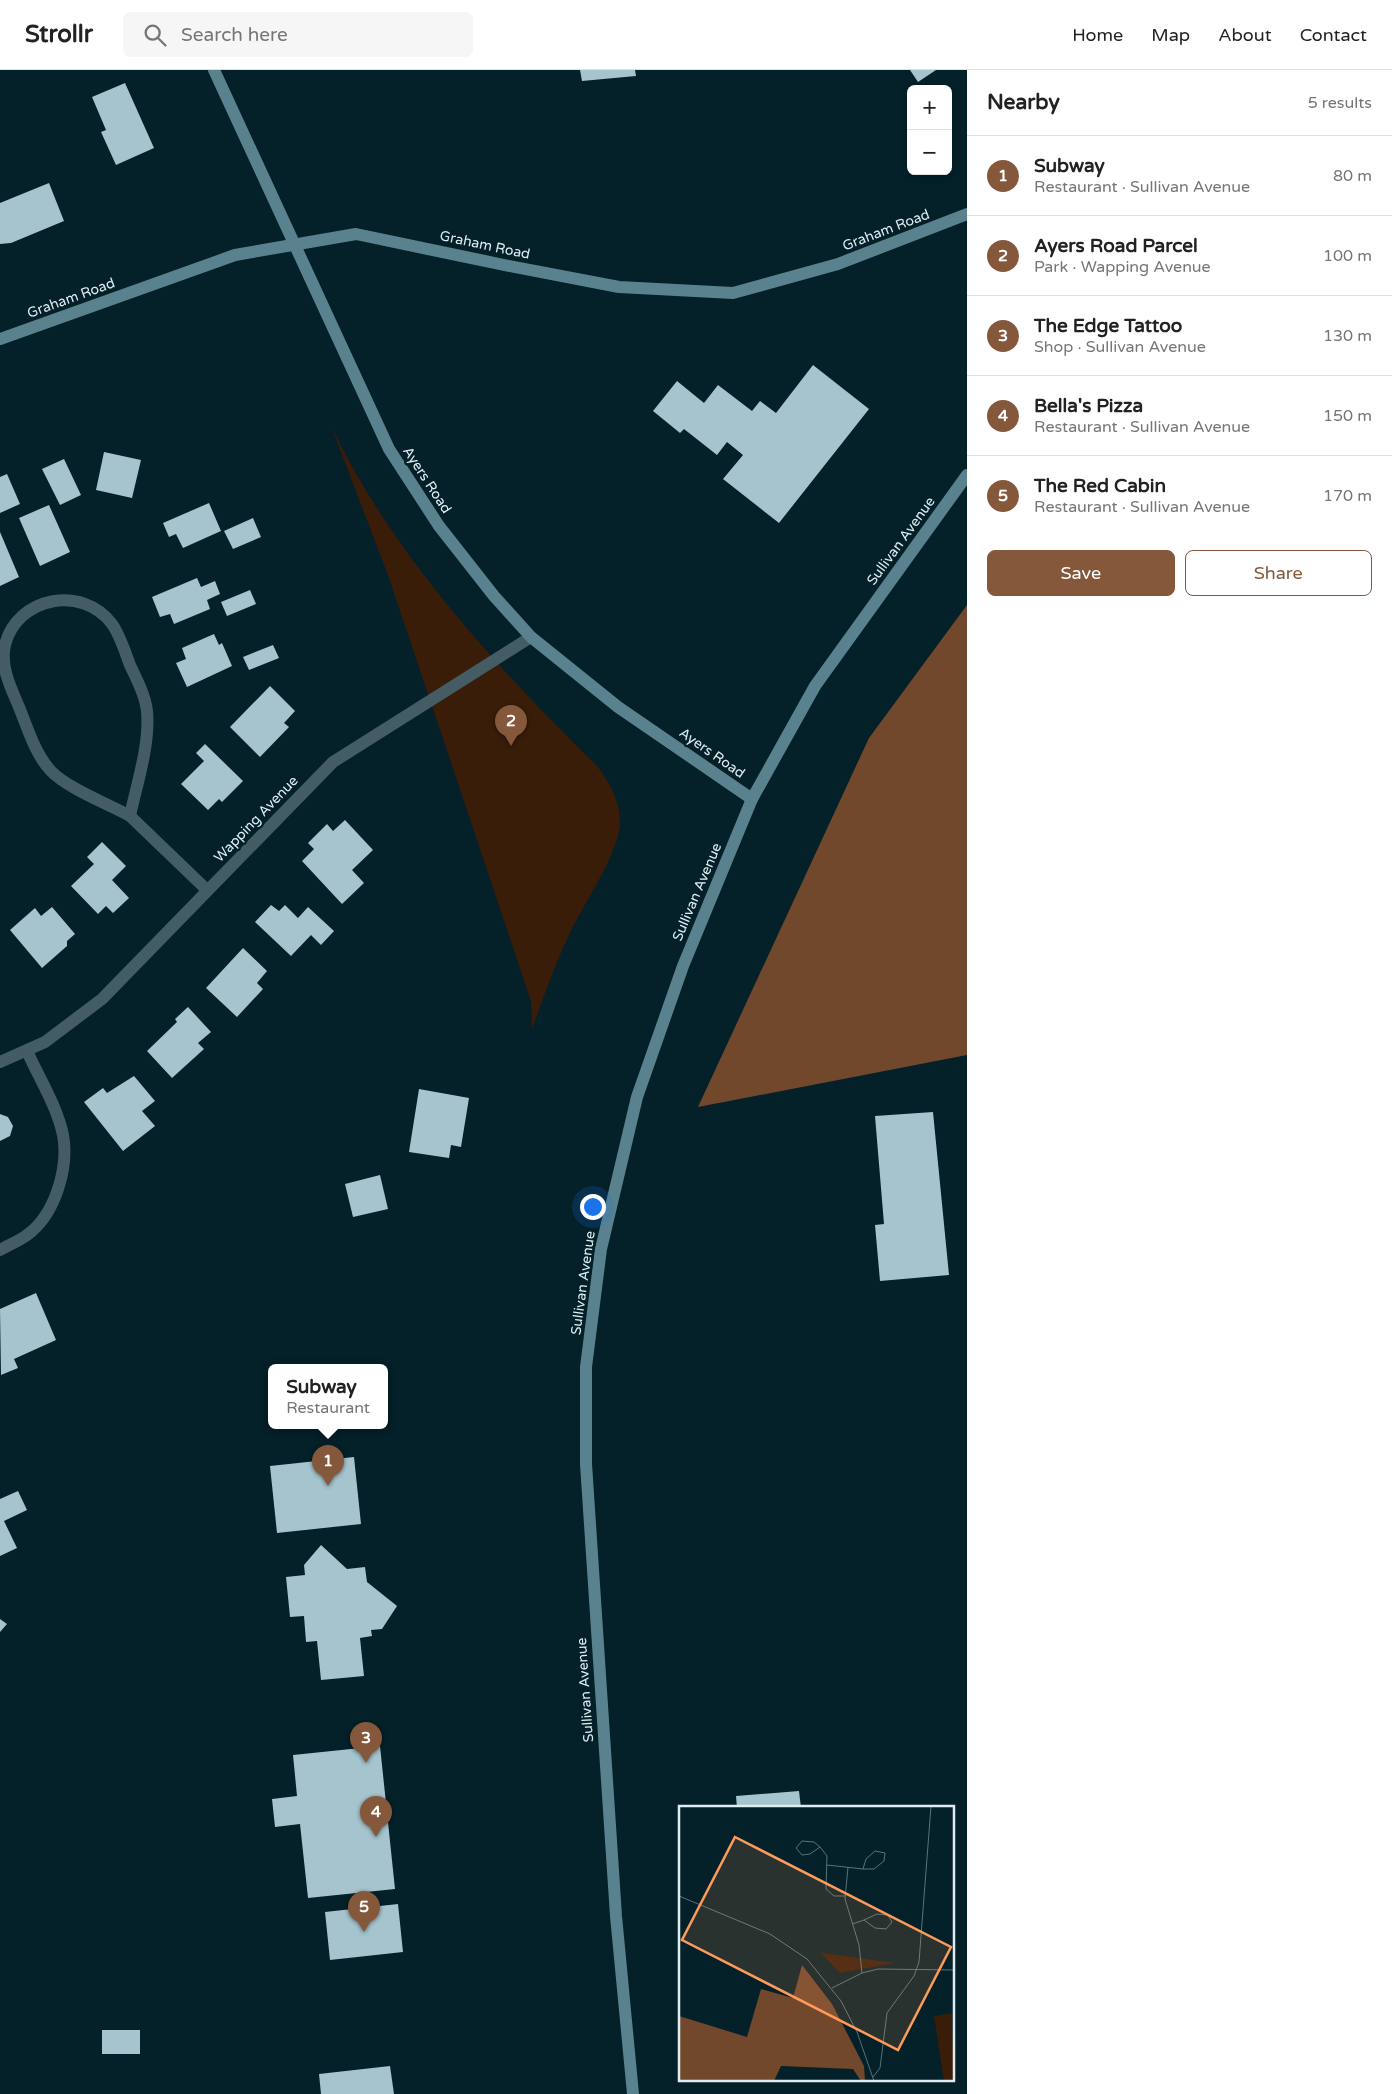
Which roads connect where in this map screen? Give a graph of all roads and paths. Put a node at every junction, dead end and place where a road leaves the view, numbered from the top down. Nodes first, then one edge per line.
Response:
1 (214, 70) edge
2 (967, 214) edge
3 (294, 243) junction
4 (0, 339) edge
5 (967, 475) edge
6 (531, 637) junction
7 (752, 799) junction
8 (130, 816) junction
9 (207, 890) junction
10 (27, 1051) junction
11 (0, 1062) edge
12 (0, 1250) edge
13 (633, 2094) edge

1 - 3 street, Ayers Road
2 - 3 street, Graham Road
3 - 4 street, Graham Road
3 - 6 street, Ayers Road
5 - 7 street, Sullivan Avenue
6 - 7 street, Ayers Road
6 - 9 street, Wapping Avenue
7 - 13 street, Sullivan Avenue
8 - 8 street
8 - 9 street
9 - 10 street, Wapping Avenue
10 - 11 street, Wapping Avenue
10 - 12 street

